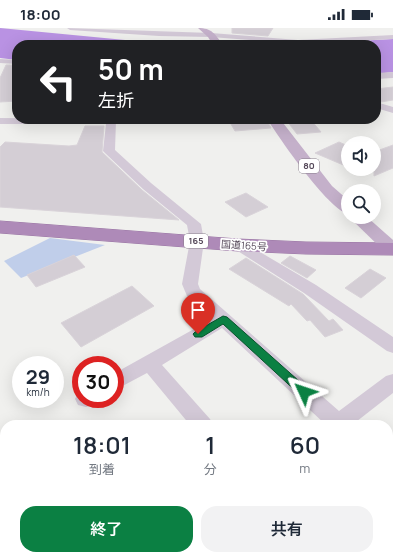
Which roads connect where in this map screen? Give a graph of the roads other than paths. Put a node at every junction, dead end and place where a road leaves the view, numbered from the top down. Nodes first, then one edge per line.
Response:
1 (70, 28) edge
2 (202, 28) edge
3 (393, 37) edge
4 (207, 40) edge
5 (214, 40) edge
6 (336, 40) edge
7 (0, 61) edge
8 (12, 62) edge
9 (393, 75) edge
10 (381, 76) edge
11 (381, 106) edge
12 (393, 110) edge
13 (0, 121) edge
14 (12, 121) edge
15 (110, 124) edge
16 (277, 124) edge
17 (341, 202) edge
18 (365, 224) edge
19 (0, 227) edge
20 (197, 241) junction
21 (238, 245) junction
22 (393, 250) edge
23 (223, 320) junction
24 (393, 346) edge
25 (149, 363) junction
26 (124, 377) edge
27 (393, 382) edge
28 (199, 420) edge
29 (333, 420) edge
30 (342, 420) edge

1 - 4 street
2 - 5 main road
3 - 6 street
7 - 8 street
9 - 10 street
11 - 12 street
13 - 14 street
15 - 20 street
16 - 17 main road, 80
18 - 22 main road
19 - 20 highway, 国道165号 / 165
20 - 21 highway, 国道165号 / 165
20 - 23 street
21 - 22 highway, 国道165号 / 165
21 - 24 street
23 - 25 street
23 - 29 street
25 - 26 street
25 - 28 street
27 - 30 street

